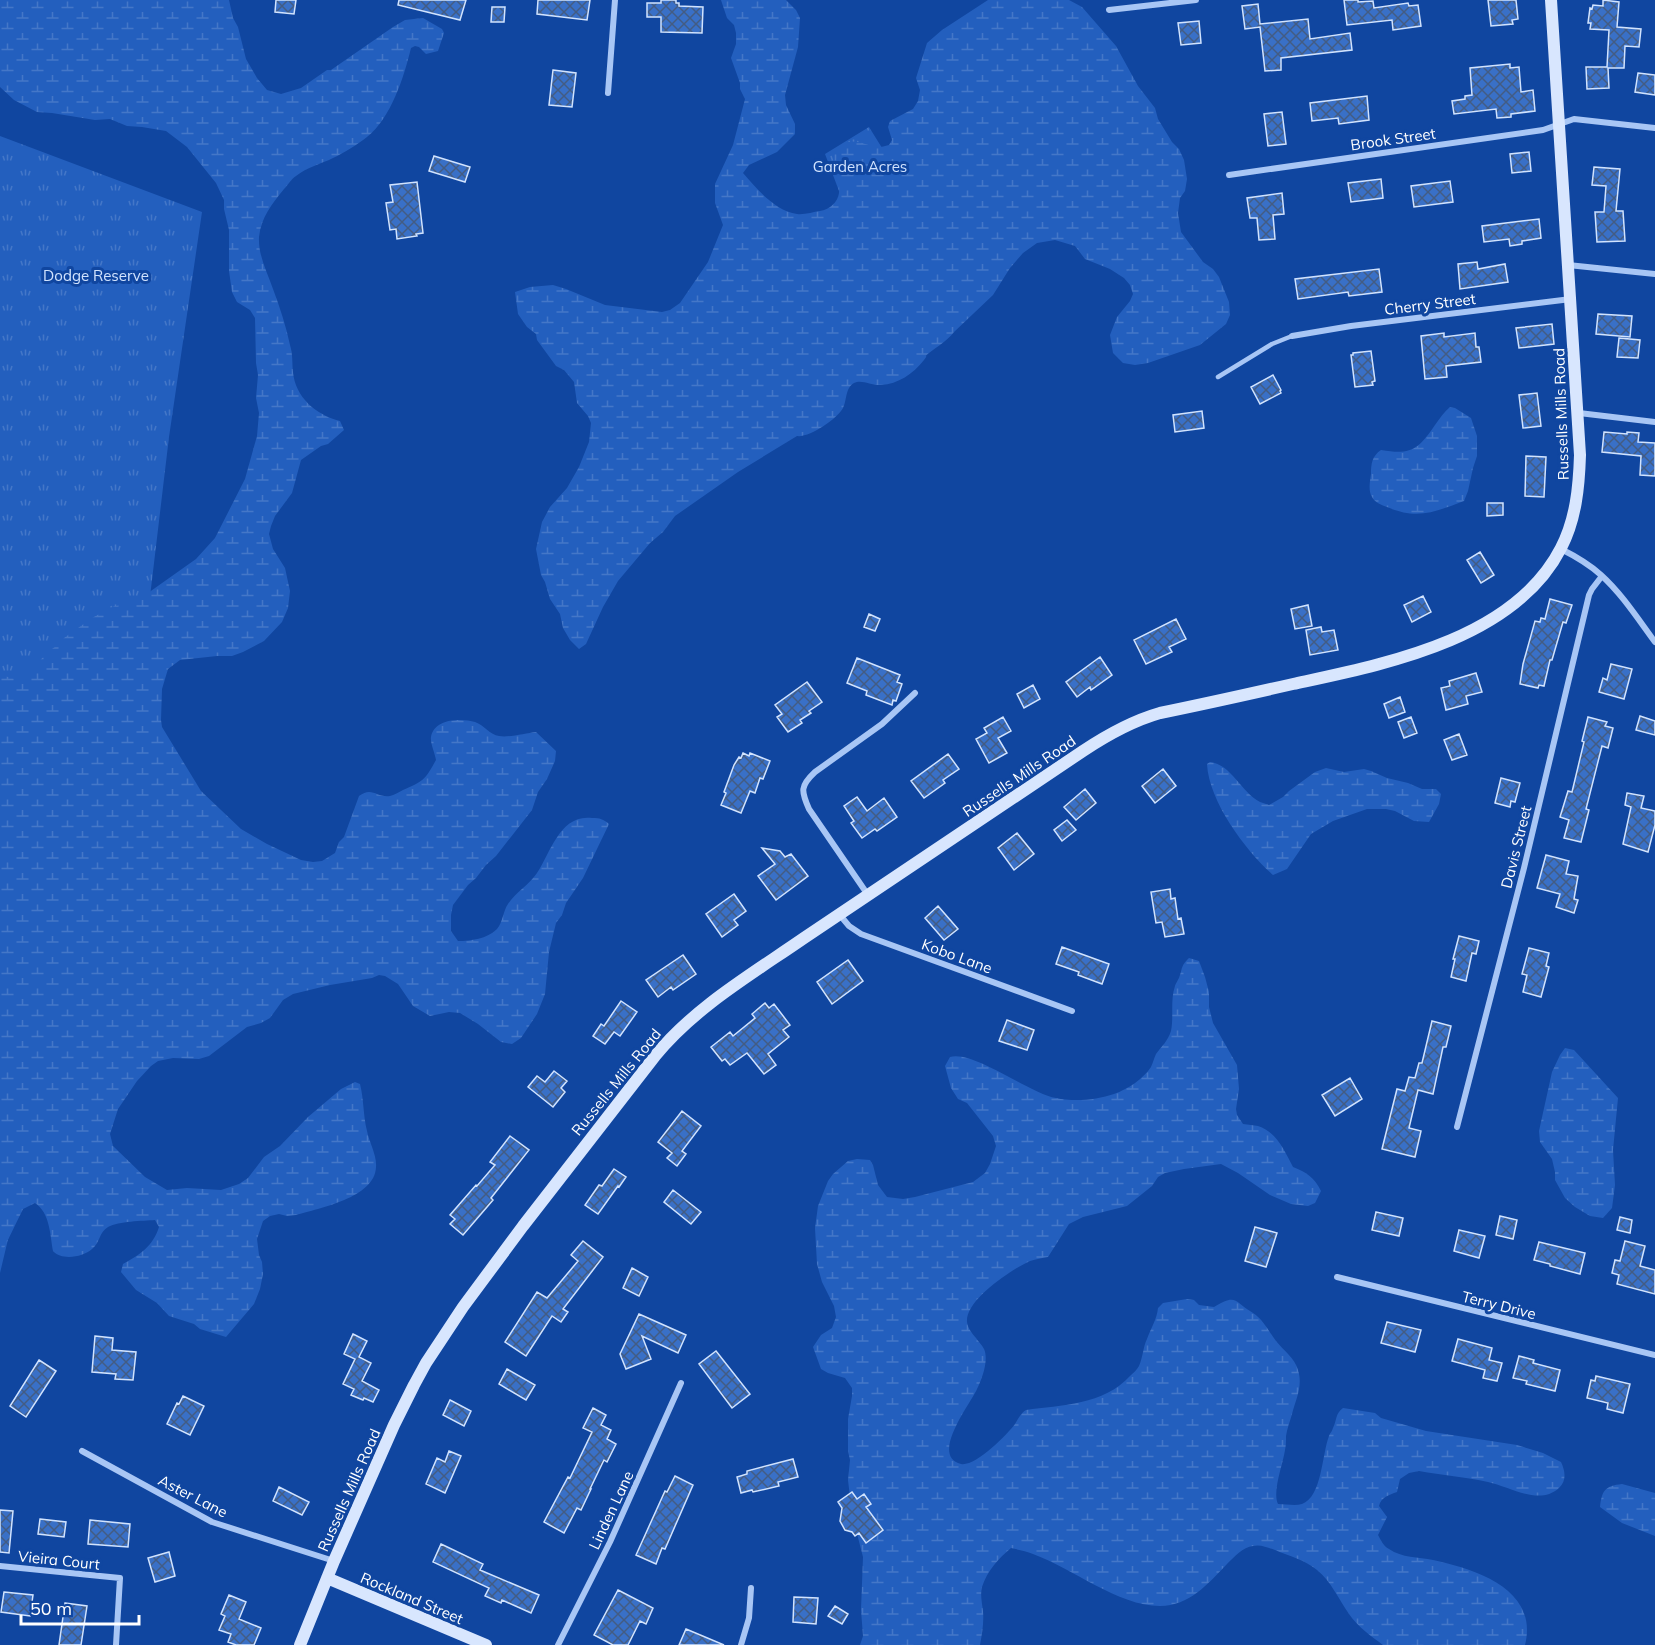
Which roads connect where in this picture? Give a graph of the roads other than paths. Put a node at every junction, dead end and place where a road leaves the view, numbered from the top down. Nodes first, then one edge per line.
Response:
1 (615, 0) edge
2 (1196, 0) edge
3 (1551, 0) edge
4 (1108, 10) dead end
5 (608, 93) dead end
6 (1559, 125) junction
7 (1655, 128) edge
8 (1229, 175) dead end
9 (1568, 265) junction
10 (1655, 274) edge
11 (1571, 299) junction
12 (1292, 336) joint
13 (1218, 377) dead end
14 (1579, 414) junction
15 (1655, 422) edge
16 (1561, 549) junction
17 (1602, 576) junction
18 (1655, 642) edge
19 (915, 693) dead end
20 (868, 895) junction
21 (839, 914) junction
22 (1072, 1011) dead end
23 (1457, 1127) dead end
24 (1337, 1277) dead end
25 (1655, 1355) edge
26 (681, 1383) dead end
27 (82, 1451) dead end
28 (334, 1561) junction
29 (0, 1566) edge
30 (327, 1578) junction
31 (751, 1588) dead end
32 (465, 1641) edge
33 (116, 1645) edge
34 (300, 1645) edge
35 (486, 1645) edge
36 (558, 1645) edge
37 (741, 1645) edge

1 - 5 street
2 - 4 street
3 - 6 main road, Russells Mills Road
6 - 7 street, Brook Street
6 - 8 street, Brook Street
6 - 9 main road, Russells Mills Road
9 - 10 street
9 - 11 main road, Russells Mills Road
11 - 12 street, Cherry Street
11 - 14 main road, Russells Mills Road
12 - 13 lane
14 - 15 street
14 - 16 main road, Russells Mills Road
16 - 17 street
16 - 20 main road, Russells Mills Road
17 - 18 street
17 - 23 street, Davis Street
19 - 20 street
20 - 21 main road, Russells Mills Road
21 - 22 street, Kobo Lane
21 - 28 main road, Russells Mills Road
24 - 25 street, Terry Drive
26 - 36 street, Linden Lane
27 - 28 street, Aster Lane
28 - 30 main road, Russells Mills Road
29 - 33 street, Vieira Court
30 - 32 main road, Rockland Street
30 - 34 main road, Russells Mills Road
31 - 37 street
32 - 35 main road, Rockland Street

